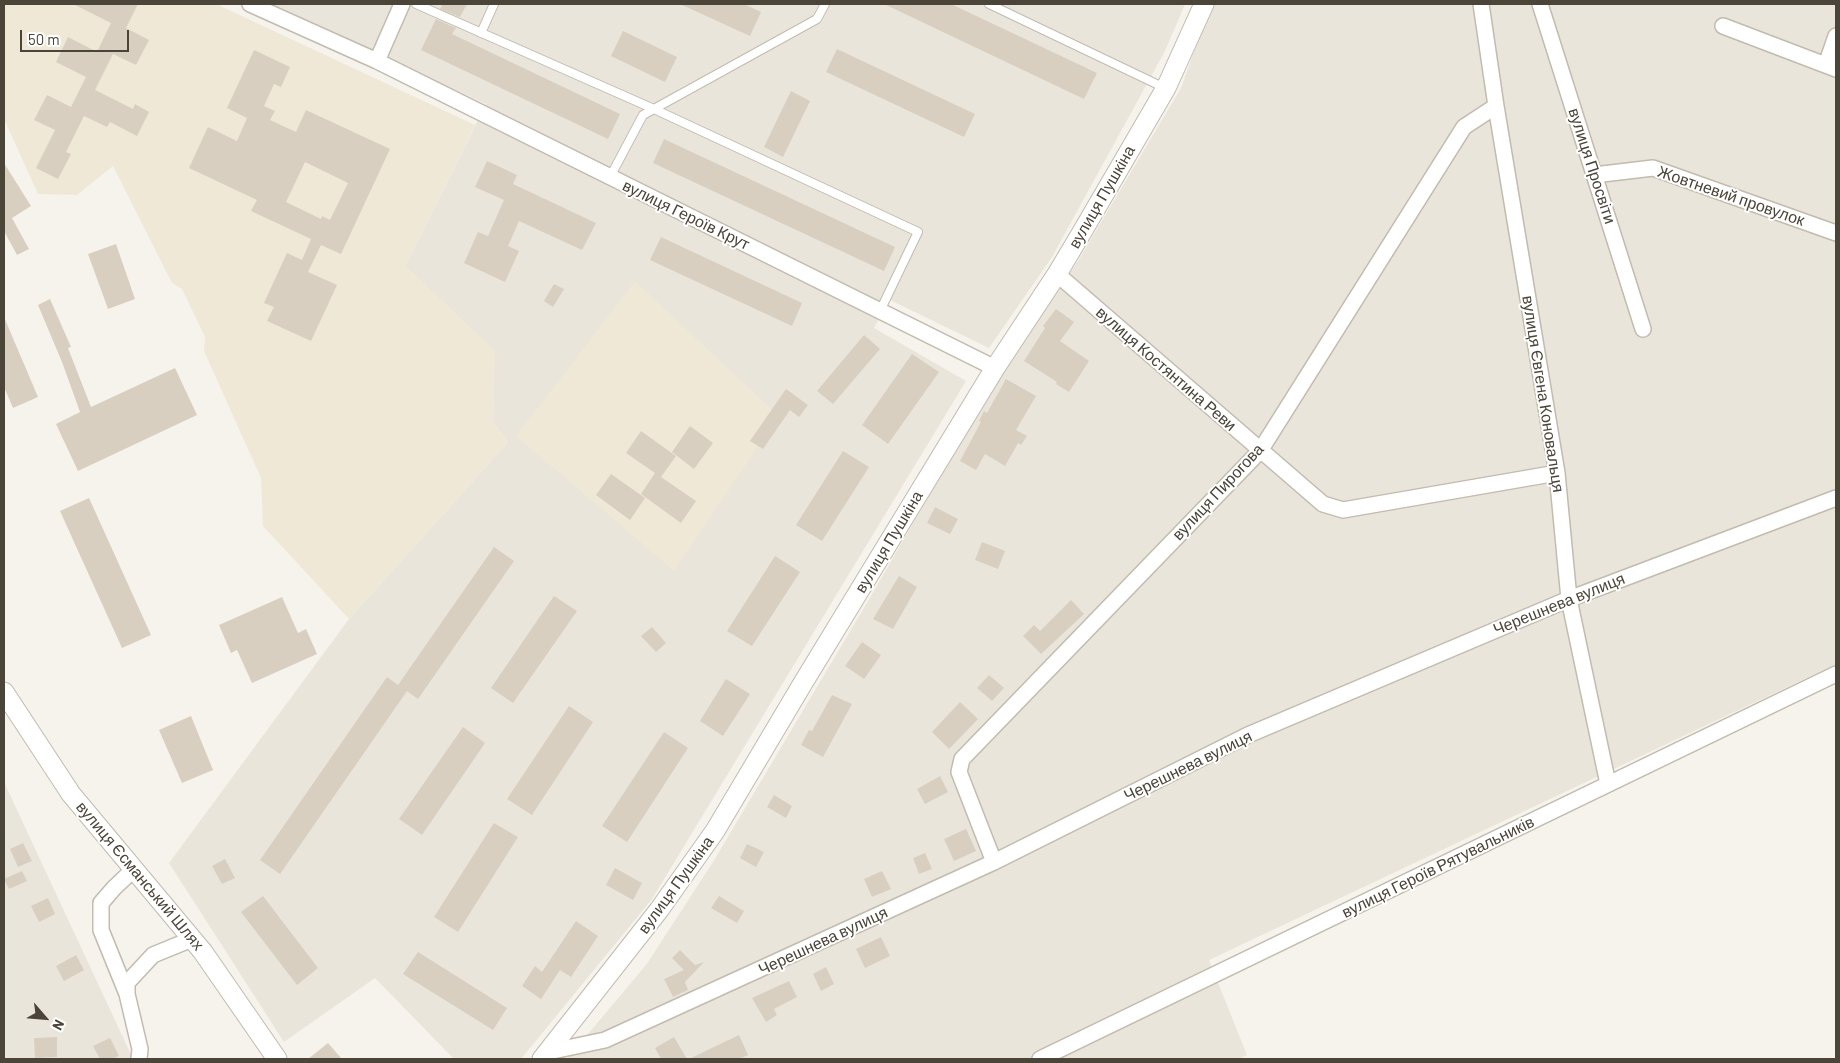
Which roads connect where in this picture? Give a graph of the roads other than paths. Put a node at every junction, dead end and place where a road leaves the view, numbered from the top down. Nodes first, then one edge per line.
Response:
1 (250, 4) edge
2 (402, 4) edge
3 (416, 4) edge
4 (494, 4) edge
5 (824, 4) edge
6 (989, 4) edge
7 (1204, 4) edge
8 (1481, 4) edge
9 (1540, 4) edge
10 (1724, 26) dead end
11 (481, 33) junction
12 (1836, 36) edge
13 (377, 61) junction
14 (1831, 67) edge
15 (1166, 88) junction
16 (1496, 106) junction
17 (654, 109) junction
18 (1594, 175) junction
19 (610, 177) junction
20 (1836, 233) edge
21 (1057, 274) junction
22 (880, 311) junction
23 (1643, 329) dead end
24 (994, 368) junction
25 (1260, 451) junction
26 (1557, 472) junction
27 (1836, 498) edge
28 (1569, 599) junction
29 (1836, 674) edge
30 (4, 692) edge
31 (1608, 784) junction
32 (994, 862) junction
33 (134, 869) junction
34 (192, 939) junction
35 (127, 994) junction
36 (545, 1056) edge
37 (139, 1059) edge
38 (277, 1059) edge
39 (1040, 1059) edge

1 - 13 street, вулиця Героїв Крут
2 - 13 street
3 - 11 lane
4 - 11 lane
5 - 17 lane
6 - 15 lane
7 - 15 street, вулиця Пушкіна
8 - 16 street, вулиця Євгена Коновальця
9 - 18 street, вулиця Просвіти
10 - 14 street
11 - 17 lane
12 - 14 street
13 - 19 street, вулиця Героїв Крут
15 - 21 street, вулиця Пушкіна
16 - 25 street, вулиця Пирогова
16 - 26 street, вулиця Євгена Коновальця
17 - 19 lane
17 - 22 lane
18 - 20 street, Жовтневий провулок
18 - 23 street, вулиця Просвіти
19 - 22 street, вулиця Героїв Крут
21 - 24 street, вулиця Пушкіна
21 - 25 street, вулиця Костянтина Реви
22 - 24 street, вулиця Героїв Крут
24 - 36 street, вулиця Пушкіна
25 - 26 street, вулиця Костянтина Реви
25 - 32 street, вулиця Пирогова
26 - 28 street, вулиця Євгена Коновальця
27 - 28 street, Черешнева вулиця
28 - 31 street, вулиця Євгена Коновальця
28 - 32 street, Черешнева вулиця
29 - 31 street, вулиця Героїв Рятувальників
30 - 33 street, вулиця Єсманський Шлях
31 - 39 street, вулиця Героїв Рятувальників
32 - 36 street, Черешнева вулиця
33 - 34 street, вулиця Єсманський Шлях
33 - 35 street
34 - 35 street
34 - 38 street, вулиця Єсманський Шлях
35 - 37 street

